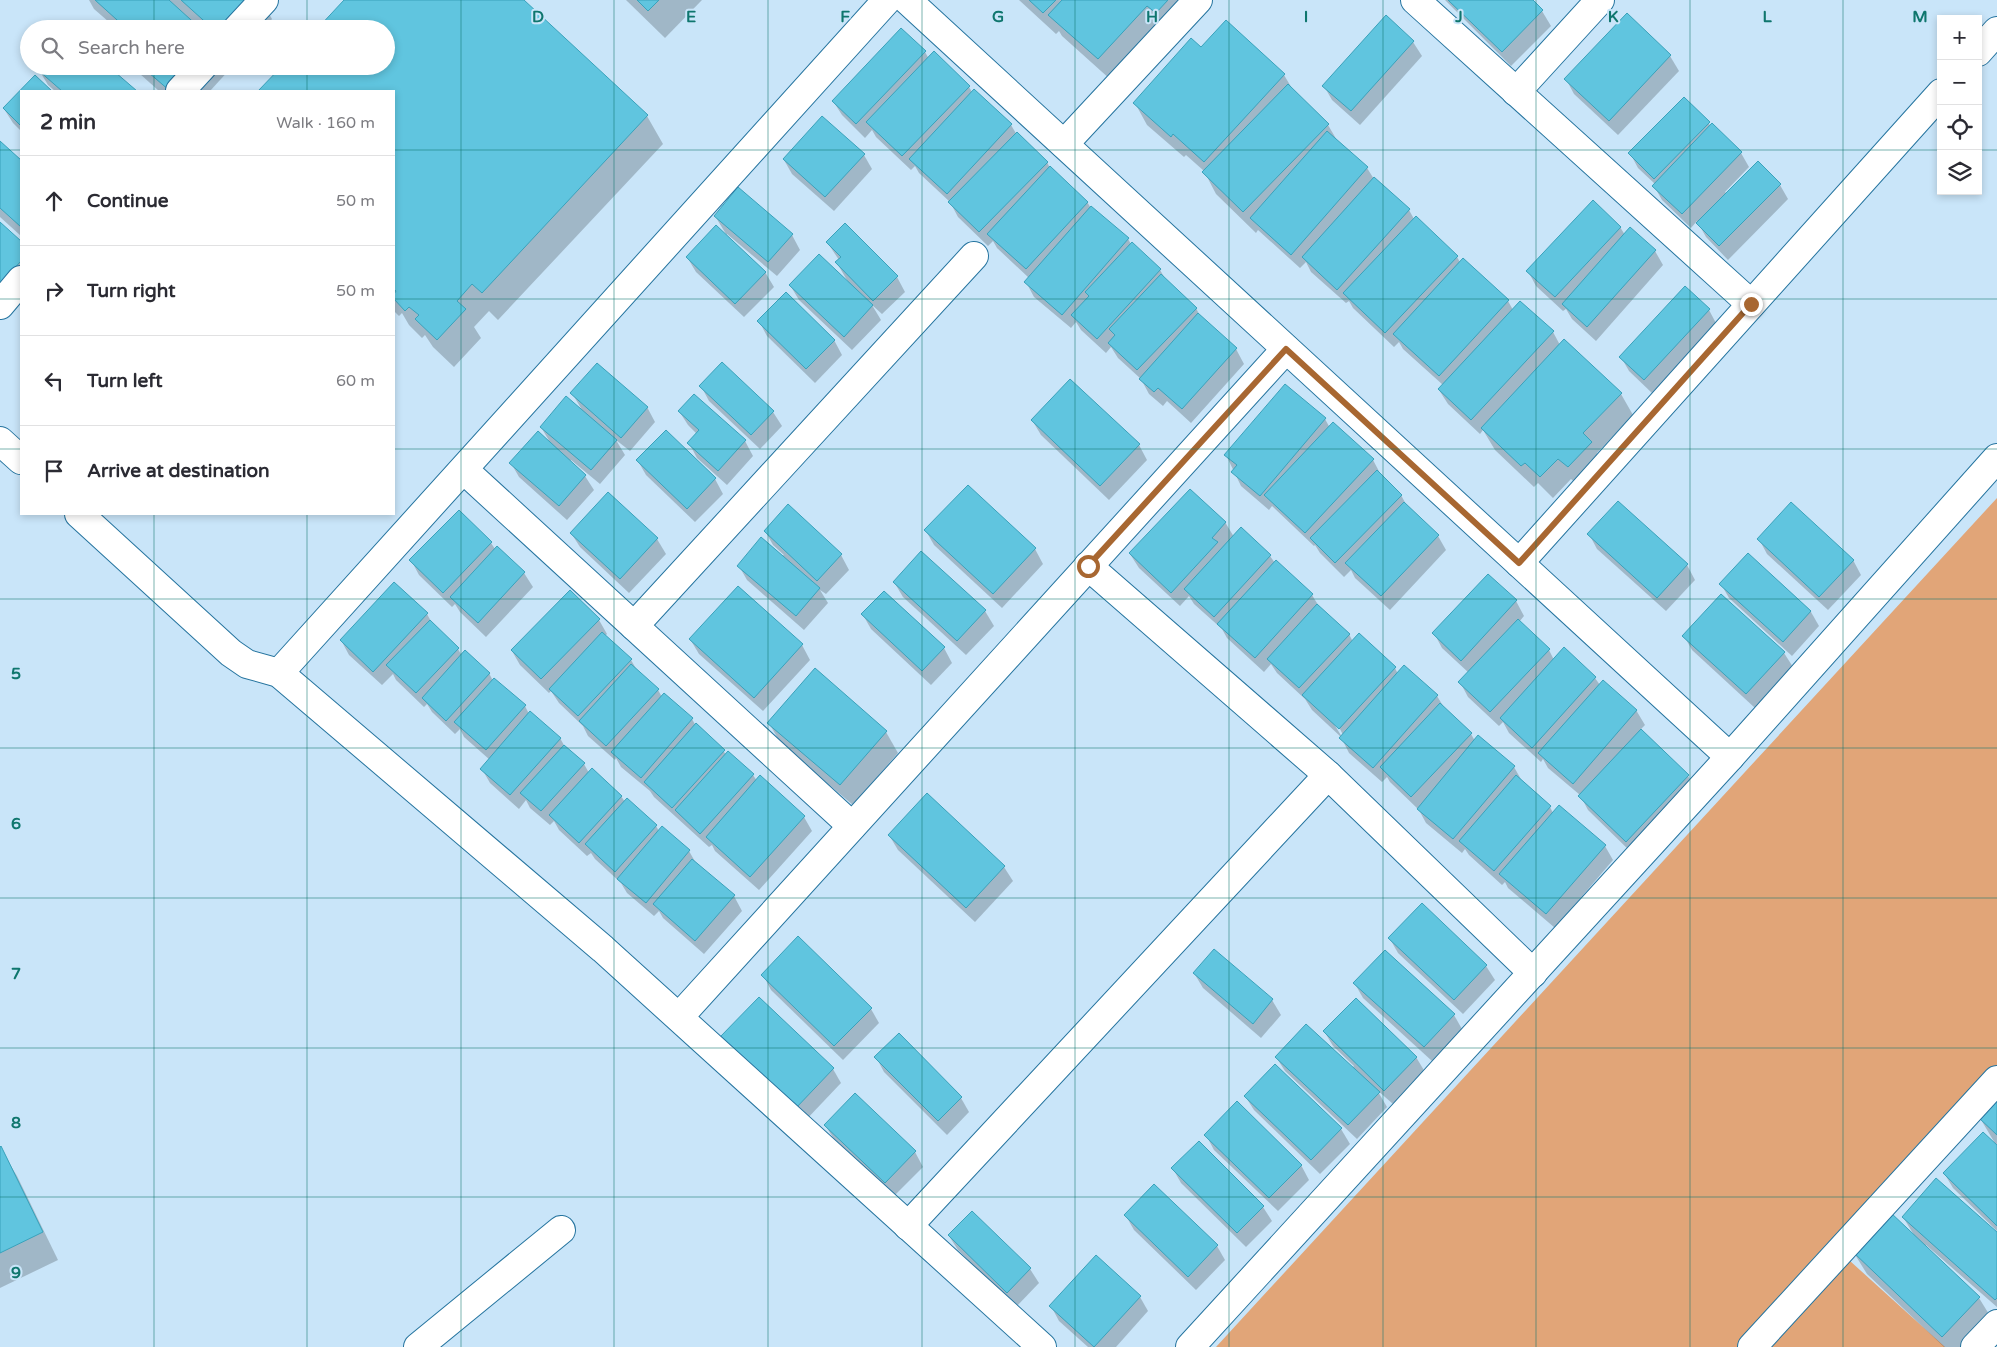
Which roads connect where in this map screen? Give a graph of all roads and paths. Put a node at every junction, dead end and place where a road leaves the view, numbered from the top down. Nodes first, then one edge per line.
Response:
1 (264, 0) edge
2 (887, 0) edge
3 (907, 0) edge
4 (1198, 0) edge
5 (1416, 0) edge
6 (1600, 0) edge
7 (245, 20) edge
8 (1997, 31) edge
9 (1982, 48) edge
10 (195, 75) edge
11 (181, 90) edge
12 (1516, 92) junction
13 (1937, 97) edge
14 (1064, 144) junction
15 (974, 256) dead end
16 (20, 281) edge
17 (1751, 304) junction
18 (0, 305) edge
19 (1286, 349) junction
20 (0, 441) edge
21 (1997, 458) edge
22 (20, 459) edge
23 (464, 470) junction
24 (81, 515) edge
25 (1519, 563) junction
26 (1088, 566) junction
27 (634, 626) junction
28 (279, 673) junction
29 (1730, 757) junction
30 (1328, 775) junction
31 (852, 826) junction
32 (1532, 973) junction
33 (679, 1017) junction
34 (1997, 1080) edge
35 (908, 1226) junction
36 (561, 1230) dead end
37 (1997, 1324) edge
38 (418, 1347) edge
39 (1042, 1347) edge
40 (1190, 1347) edge
41 (1752, 1347) edge
42 (1975, 1347) edge

1 - 7 street
2 - 23 street
3 - 14 street
4 - 14 street
5 - 12 street
6 - 12 street
8 - 9 street
10 - 11 street
12 - 17 street
13 - 17 street
14 - 19 street
15 - 27 street
16 - 18 street
17 - 25 street
19 - 25 street
19 - 26 street
20 - 22 street
21 - 29 street
23 - 27 street
23 - 28 street
24 - 28 street
25 - 29 street
26 - 30 street
26 - 31 street
27 - 31 street
28 - 33 street
29 - 32 street
30 - 32 street
30 - 35 street
31 - 33 street
32 - 40 street
33 - 35 street
34 - 41 street
35 - 39 street
36 - 38 street
37 - 42 street

